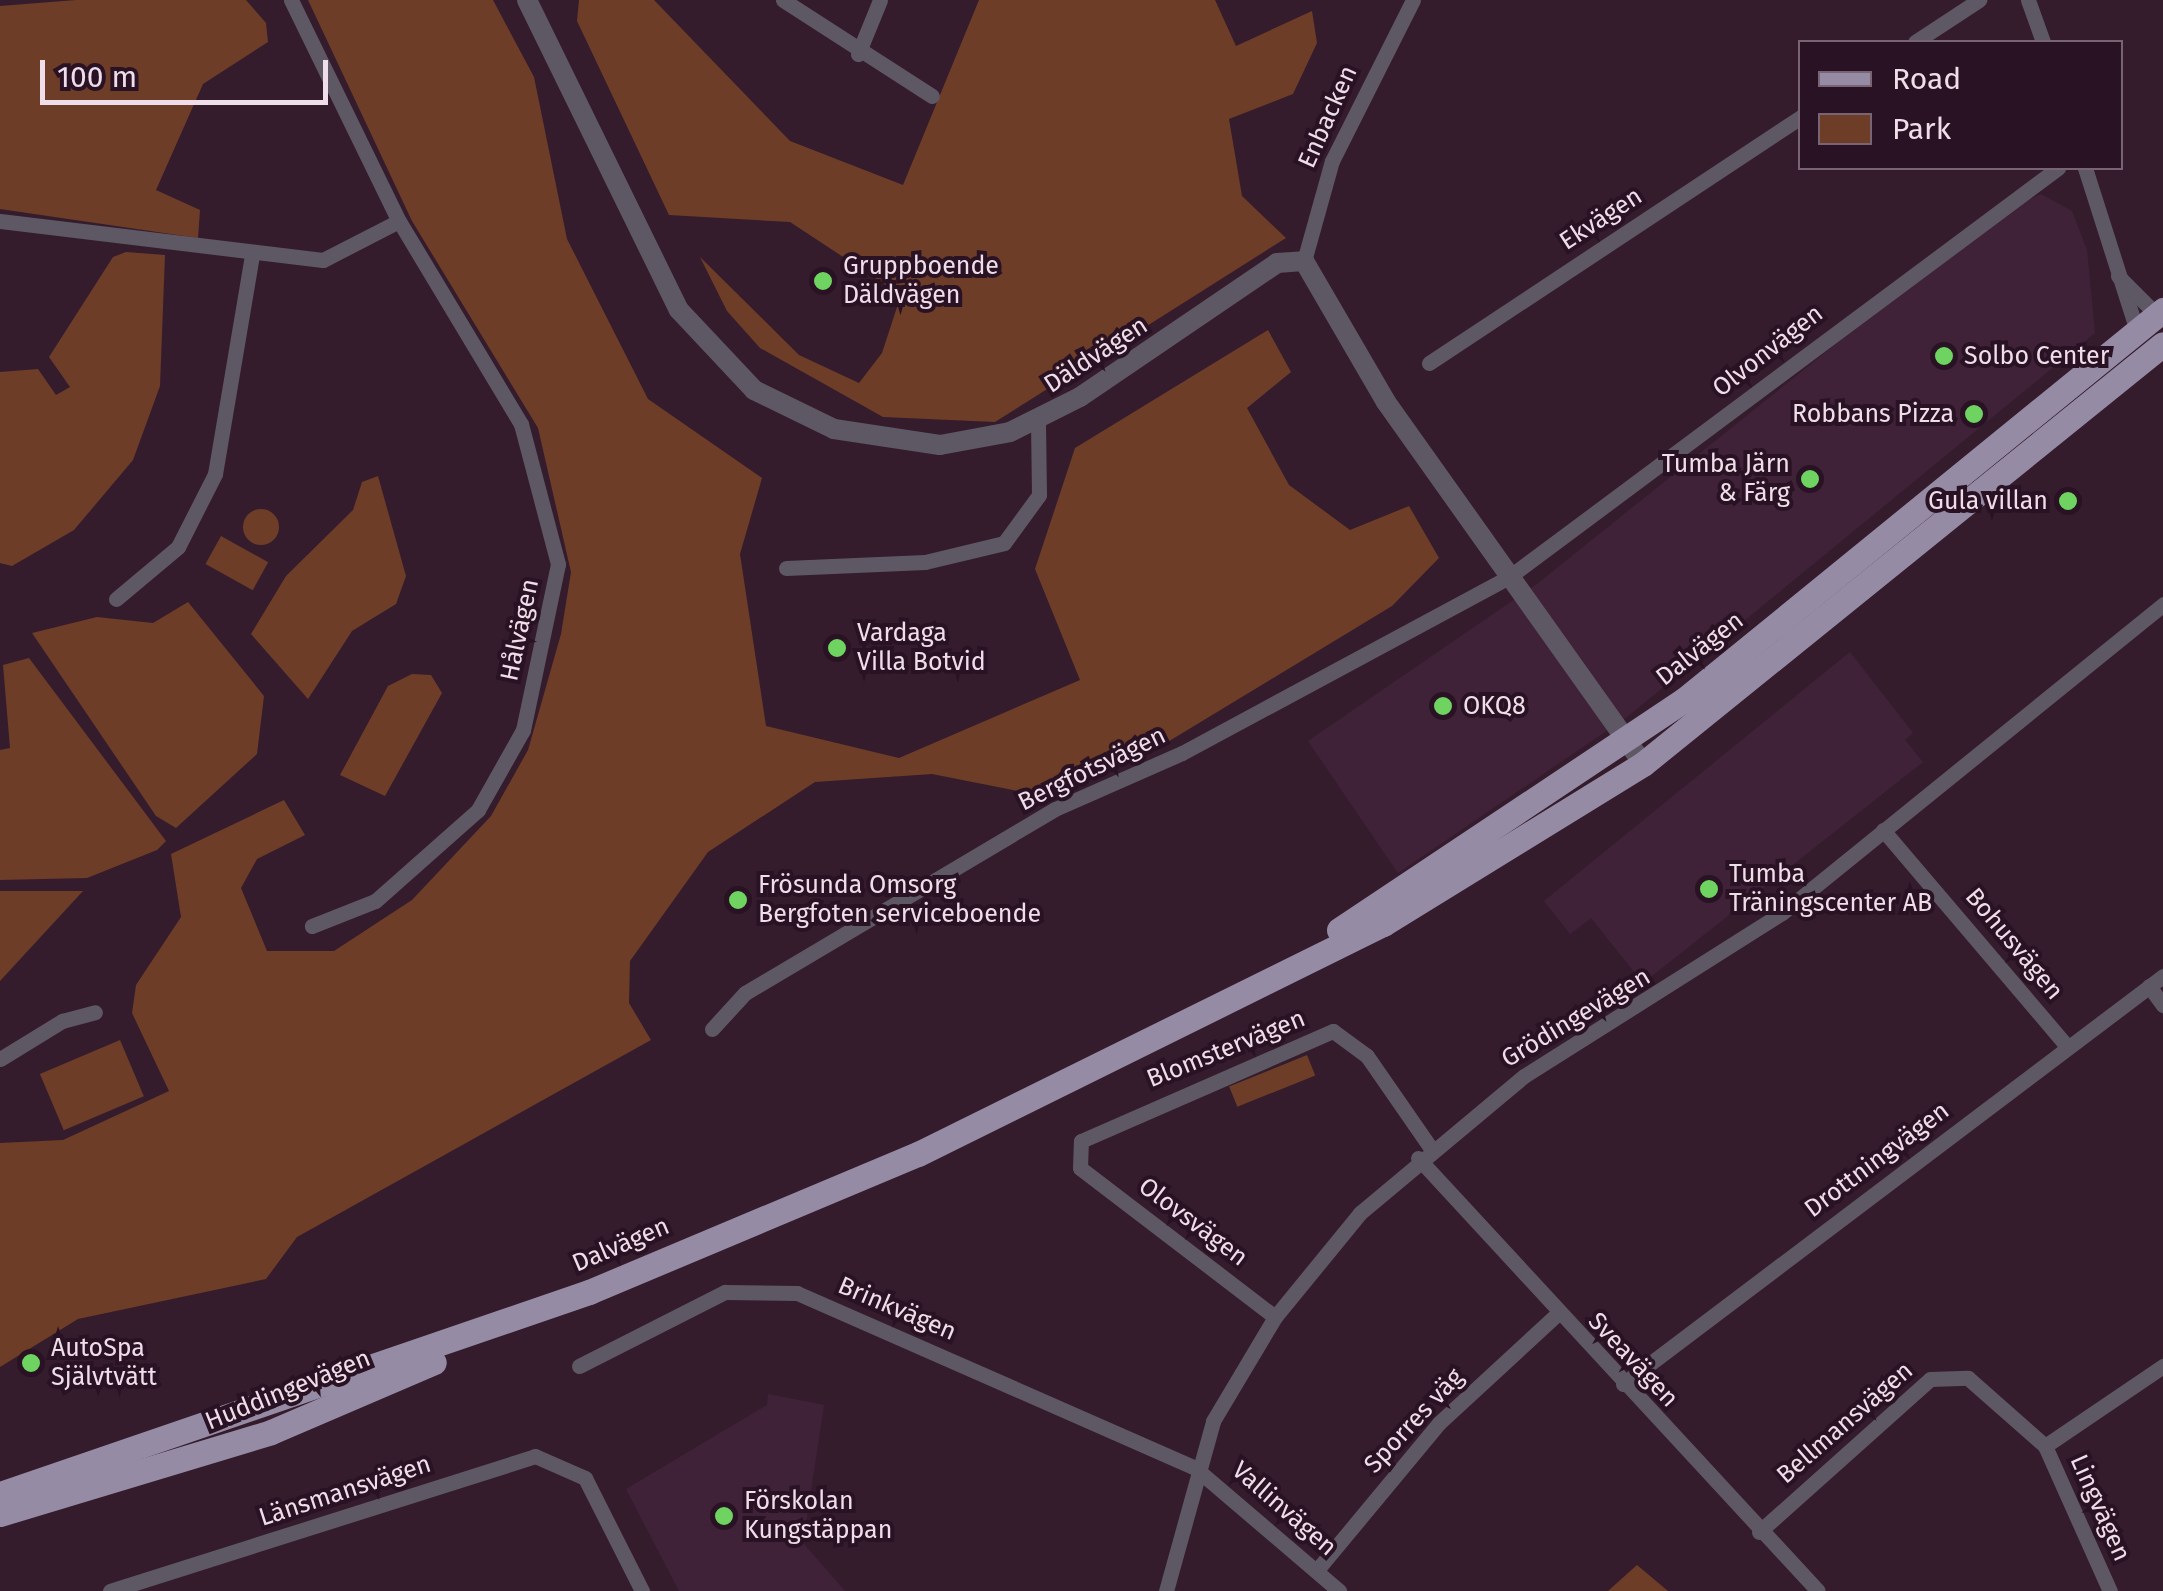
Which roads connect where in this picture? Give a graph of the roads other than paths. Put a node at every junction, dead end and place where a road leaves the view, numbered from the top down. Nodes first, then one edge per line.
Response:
1 (291, 0) edge
2 (783, 0) edge
3 (880, 0) edge
4 (1413, 0) edge
5 (1979, 0) edge
6 (2028, 0) edge
7 (534, 2) edge
8 (1918, 40) edge
9 (2042, 40) edge
10 (858, 54) junction
11 (932, 96) dead end
12 (1798, 118) edge
13 (2055, 170) edge
14 (2085, 170) edge
15 (0, 221) edge
16 (399, 221) junction
17 (252, 256) junction
18 (1304, 260) junction
19 (2118, 276) junction
20 (2161, 315) edge
21 (2154, 348) edge
22 (1429, 363) dead end
23 (1038, 420) junction
24 (786, 568) dead end
25 (1509, 577) junction
26 (116, 600) dead end
27 (2163, 604) edge
28 (1627, 742) junction
29 (1643, 764) junction
30 (1882, 830) junction
31 (312, 926) dead end
32 (2163, 976) edge
33 (2149, 986) junction
34 (1242, 992) junction
35 (2163, 1006) edge
36 (95, 1012) dead end
37 (712, 1029) dead end
38 (2068, 1046) junction
39 (0, 1059) edge
40 (1424, 1153) junction
41 (1080, 1168) joint
42 (589, 1292) junction
43 (1556, 1315) junction
44 (1275, 1317) junction
45 (579, 1366) dead end
46 (2163, 1366) edge
47 (1623, 1384) junction
48 (2045, 1446) junction
49 (1194, 1466) junction
50 (0, 1494) edge
51 (0, 1514) edge
52 (1759, 1532) junction
53 (1317, 1570) junction
54 (110, 1591) edge
55 (642, 1591) edge
56 (1166, 1591) edge
57 (1339, 1591) edge
58 (1818, 1591) edge
59 (2110, 1591) edge

1 - 16 street, Hålvägen
2 - 10 street
3 - 10 street
4 - 18 street, Enbacken
5 - 8 street
6 - 9 street
7 - 23 street, Däldvägen
10 - 11 street
12 - 22 street, Ekvägen
13 - 25 street, Olvonvägen
14 - 19 street
15 - 17 street
16 - 17 street
16 - 31 street, Hålvägen
17 - 26 street
18 - 23 street, Däldvägen
18 - 25 street
19 - 20 street
19 - 21 street
20 - 21 main road, Dalvägen
21 - 28 main road, Dalvägen
21 - 29 main road, Dalvägen
23 - 24 street
25 - 28 street
25 - 37 street, Bergfotsvägen
27 - 30 street, Grödingevägen
28 - 29 street
28 - 34 main road, Dalvägen
29 - 34 main road, Dalvägen
30 - 38 street, Bohusvägen
30 - 40 street, Grödingevägen
32 - 33 street, Drottningvägen
33 - 35 street
33 - 38 street, Drottningvägen
34 - 42 main road, Dalvägen
36 - 39 street
38 - 47 street, Drottningvägen
40 - 41 street, Blomstervägen
40 - 43 street, Sveavägen
40 - 44 street, Grödingevägen
41 - 44 street, Olovsvägen
42 - 50 main road, Dalvägen
42 - 51 main road, Huddingevägen
43 - 47 street, Sveavägen
43 - 53 street, Sporres väg
44 - 49 street, Grödingevägen
45 - 49 street, Brinkvägen
46 - 48 street
47 - 52 street, Sveavägen
48 - 52 street, Bellmansvägen
48 - 59 street, Lingvägen
49 - 53 street, Vallinvägen
49 - 56 street, Grödingevägen
52 - 58 street, Sveavägen
53 - 57 street, Vallinvägen
54 - 55 street, Länsmansvägen

